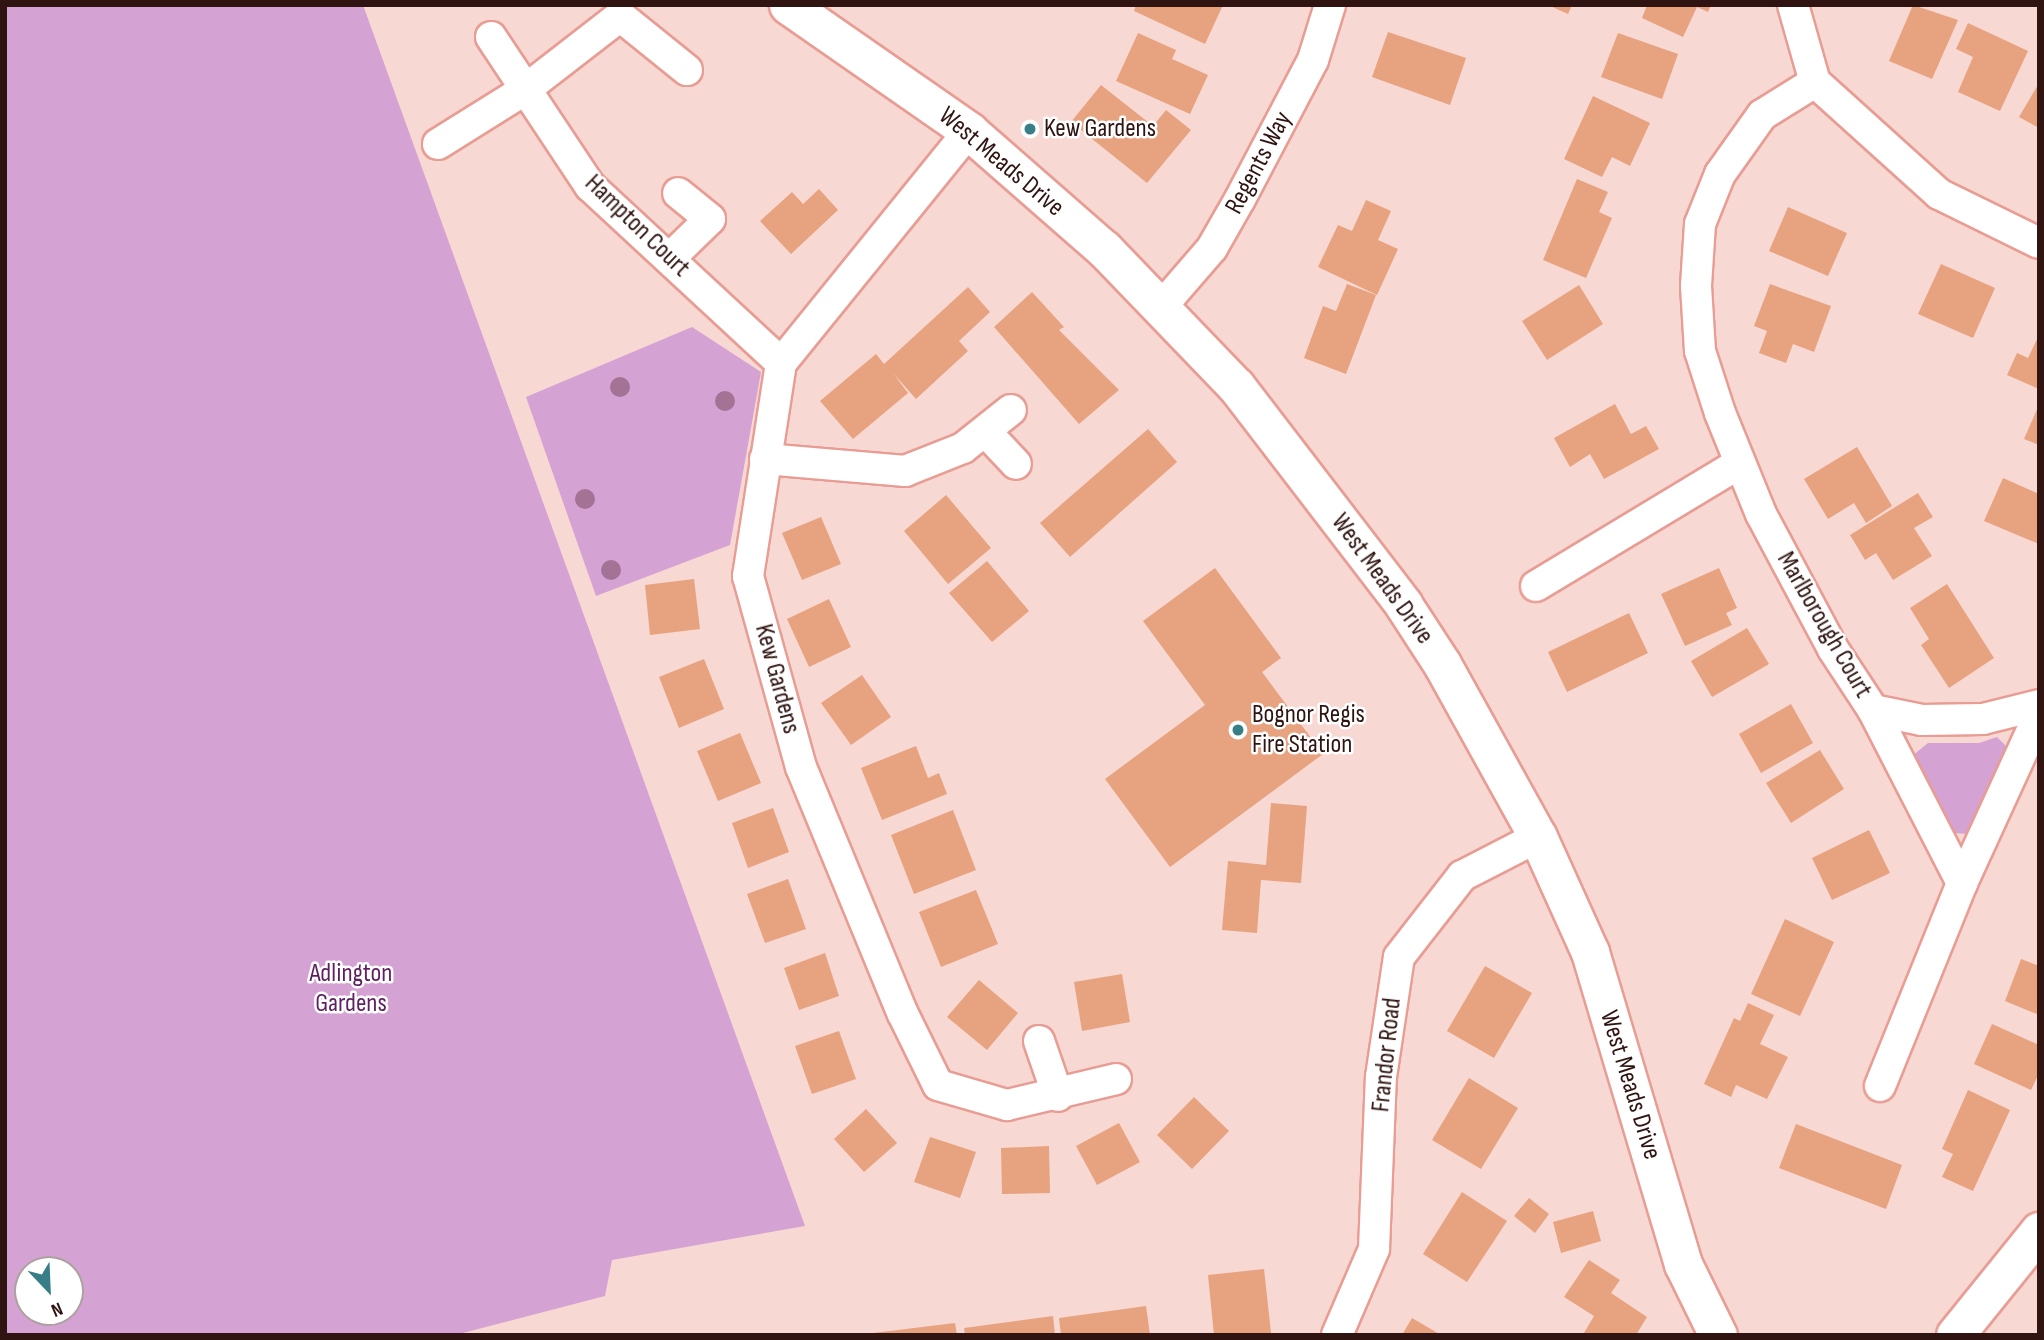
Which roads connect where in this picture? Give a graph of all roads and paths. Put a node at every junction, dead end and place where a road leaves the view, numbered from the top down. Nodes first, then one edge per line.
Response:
1 (788, 5) edge
2 (1330, 5) edge
3 (1793, 5) edge
4 (491, 37) dead end
5 (687, 69) dead end
6 (1815, 82) junction
7 (526, 89) junction
8 (969, 131) junction
9 (438, 144) dead end
10 (678, 193) dead end
11 (2039, 243) edge
12 (669, 259) junction
13 (1162, 306) junction
14 (781, 363) junction
15 (1011, 410) dead end
16 (985, 430) junction
17 (765, 459) junction
18 (1016, 464) dead end
19 (1738, 464) junction
20 (1536, 586) dead end
21 (2039, 705) edge
22 (1873, 710) junction
23 (2039, 715) edge
24 (1538, 837) junction
25 (1962, 883) junction
26 (1039, 1041) dead end
27 (1116, 1079) dead end
28 (1880, 1086) dead end
29 (1058, 1096) junction
30 (2039, 1231) edge
31 (1337, 1335) edge
32 (1718, 1335) edge
33 (1955, 1335) edge

1 - 8 street, West Meads Drive
2 - 13 street, Regents Way
3 - 6 street
4 - 7 street, Hampton Court
5 - 7 street
6 - 11 street
6 - 19 street, Marlborough Court
7 - 9 street
7 - 12 street, Hampton Court
8 - 13 street, West Meads Drive
8 - 14 street, Kew Gardens
10 - 12 street
12 - 14 street, Hampton Court
13 - 24 street, West Meads Drive
14 - 17 street, Kew Gardens
15 - 16 street
16 - 17 street
16 - 18 street
17 - 29 street, Kew Gardens
19 - 20 street
19 - 22 street, Marlborough Court
21 - 22 street, Marlborough Court
22 - 25 street
23 - 25 street
24 - 31 street, Frandor Road
24 - 32 street, West Meads Drive
25 - 28 street
26 - 29 street
27 - 29 street, Kew Gardens
30 - 33 street

